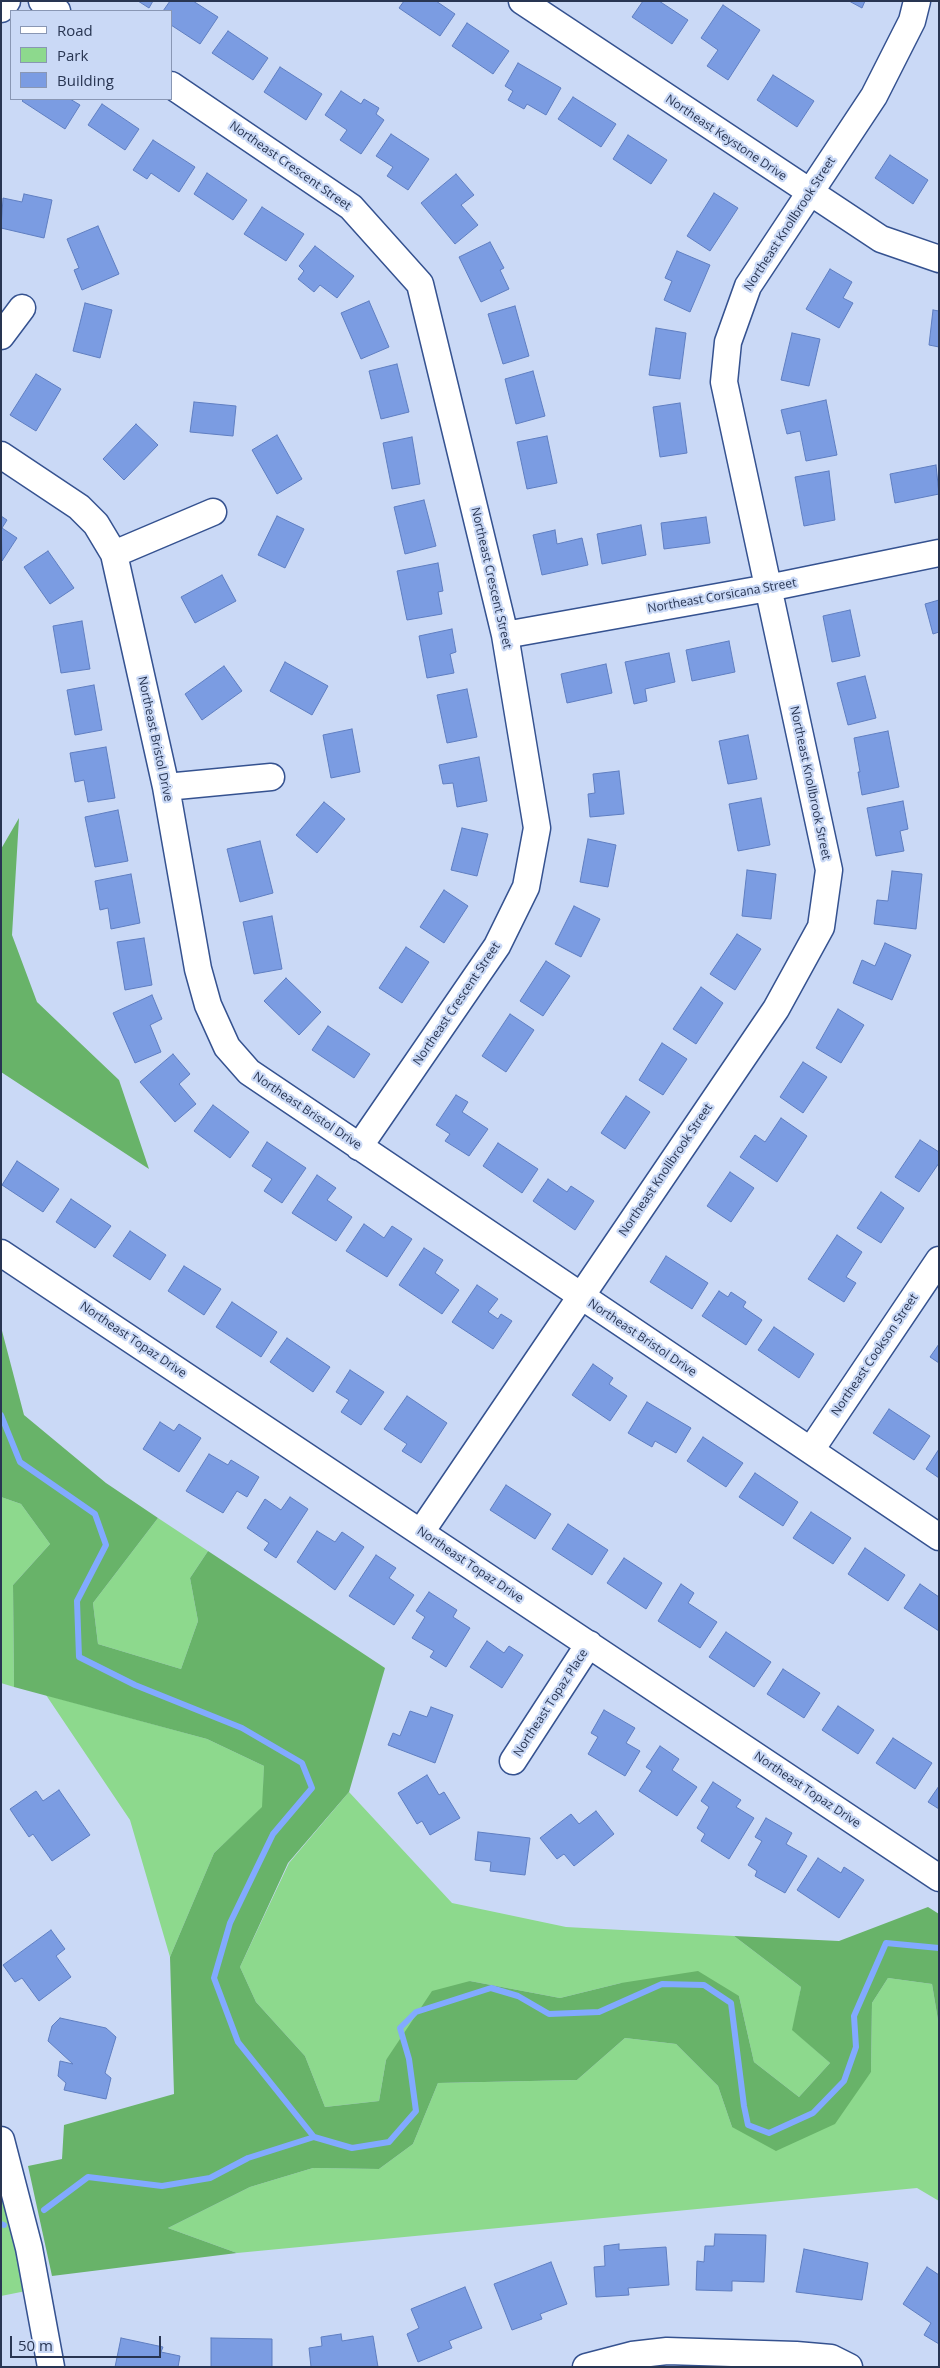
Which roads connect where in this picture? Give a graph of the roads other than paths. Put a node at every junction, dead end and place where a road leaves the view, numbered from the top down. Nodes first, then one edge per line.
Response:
1 (7, 1) edge
2 (42, 1) edge
3 (522, 1) edge
4 (917, 1) edge
5 (1, 9) edge
6 (56, 10) edge
7 (172, 86) edge
8 (809, 193) junction
9 (939, 259) edge
10 (22, 308) dead end
11 (1, 336) edge
12 (1, 455) edge
13 (214, 512) dead end
14 (114, 554) junction
15 (939, 554) edge
16 (768, 588) junction
17 (504, 634) junction
18 (271, 777) dead end
19 (166, 787) junction
20 (359, 1147) junction
21 (1, 1252) edge
22 (939, 1260) edge
23 (580, 1296) junction
24 (811, 1450) junction
25 (421, 1532) junction
26 (939, 1537) edge
27 (589, 1644) junction
28 (514, 1762) dead end
29 (939, 1878) edge
30 (1, 2140) edge
31 (701, 2359) edge
32 (51, 2367) edge
33 (586, 2367) edge
34 (849, 2367) edge

1 - 5 street
2 - 6 street
3 - 8 street, Northeast Keystone Drive
4 - 8 street, Northeast Knollbrook Street
7 - 17 street, Northeast Crescent Street
8 - 9 street, Northeast Keystone Drive
8 - 16 street, Northeast Knollbrook Street
10 - 11 street
12 - 14 street, Northeast Bristol Drive
13 - 14 street
14 - 19 street, Northeast Bristol Drive
15 - 16 street, Northeast Corsicana Street
16 - 17 street, Northeast Corsicana Street
16 - 23 street, Northeast Knollbrook Street
17 - 20 street, Northeast Crescent Street
18 - 19 street
19 - 20 street, Northeast Bristol Drive
20 - 23 street, Northeast Bristol Drive
21 - 25 street, Northeast Topaz Drive
22 - 24 street, Northeast Cookson Street
23 - 24 street, Northeast Bristol Drive
23 - 25 street, Northeast Knollbrook Street
24 - 26 street, Northeast Bristol Drive
25 - 27 street, Northeast Topaz Drive
27 - 28 street, Northeast Topaz Place
27 - 29 street, Northeast Topaz Drive
30 - 32 street
31 - 33 street
31 - 34 street

